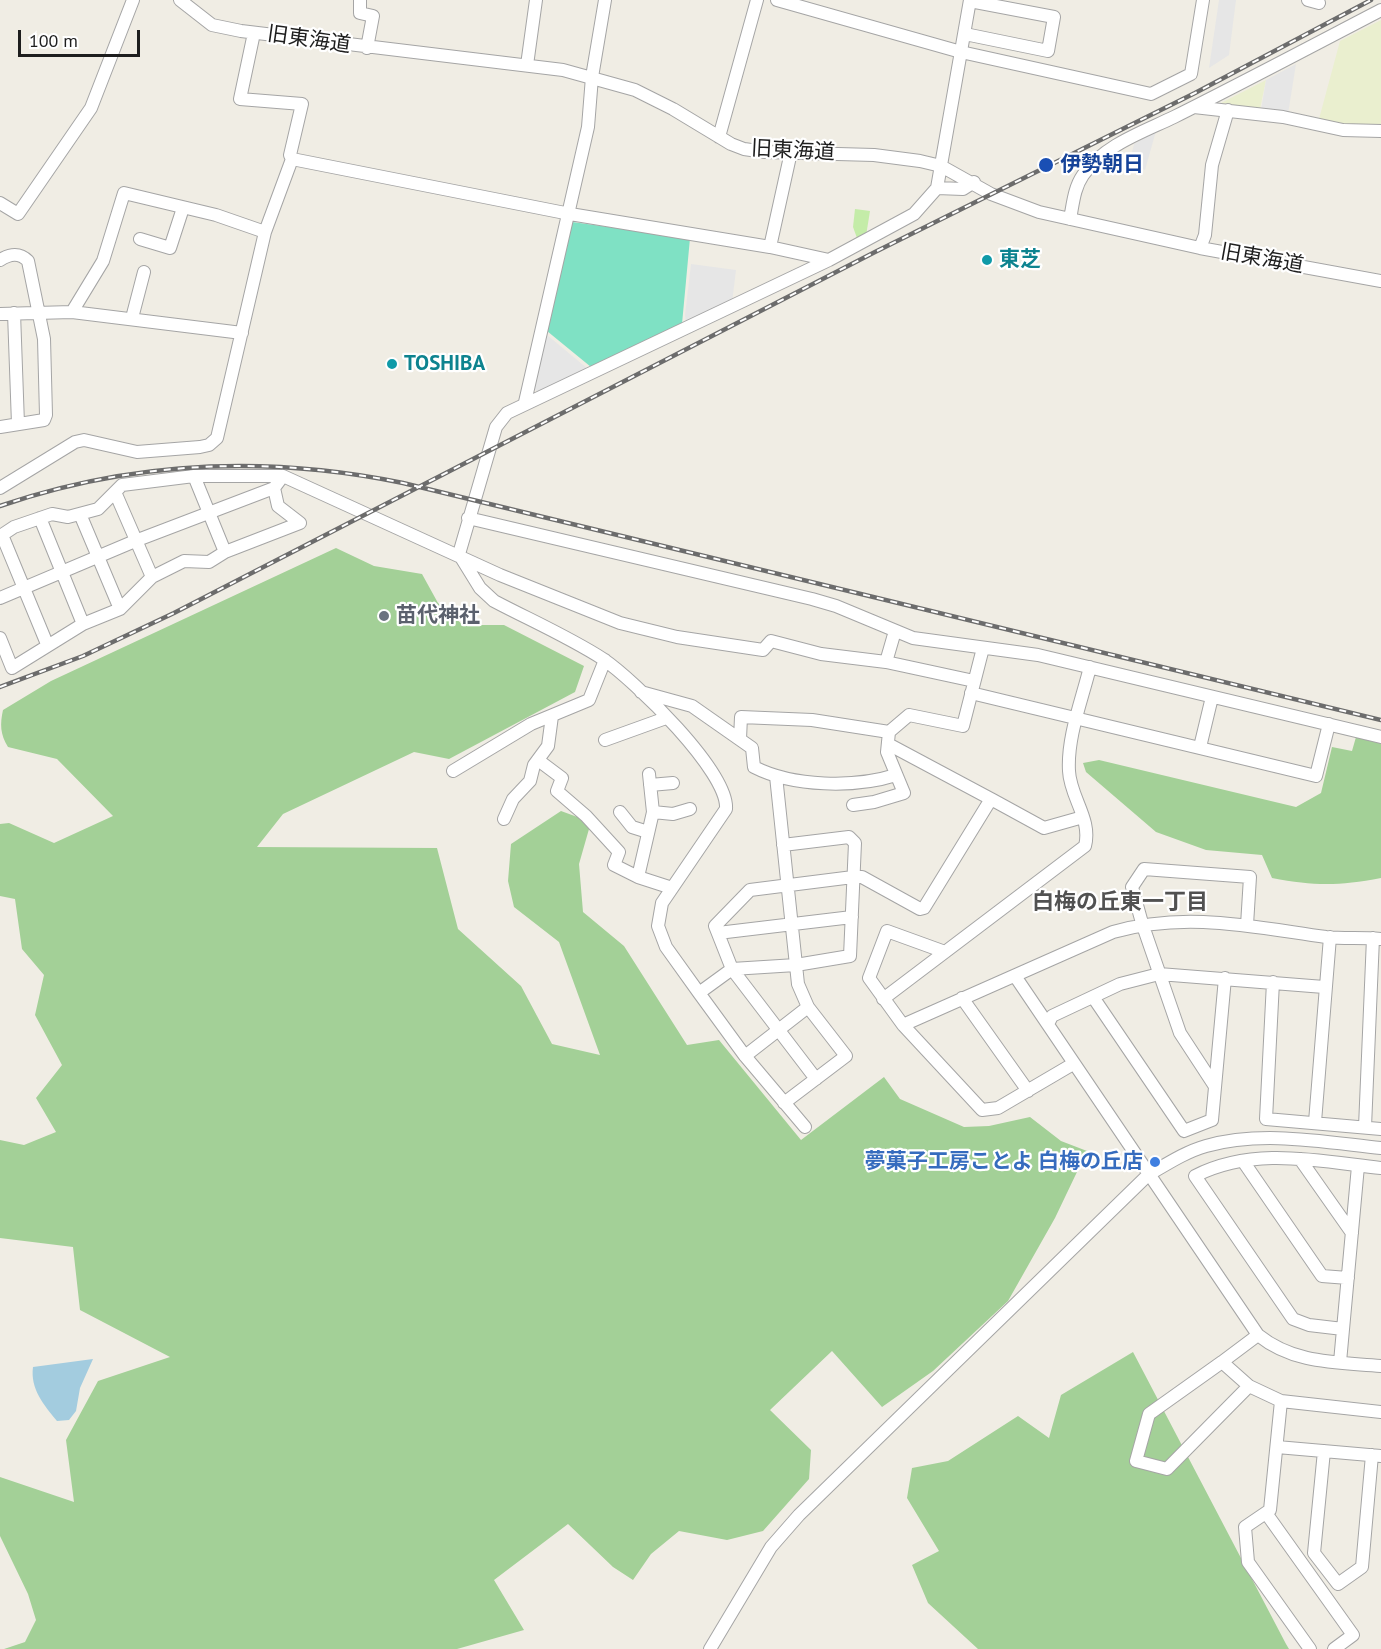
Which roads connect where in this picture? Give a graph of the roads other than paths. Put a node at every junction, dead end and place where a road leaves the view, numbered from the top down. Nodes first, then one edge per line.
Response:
1 (133, 0) edge
2 (180, 0) edge
3 (360, 0) edge
4 (536, 0) edge
5 (605, 0) edge
6 (757, 0) edge
7 (777, 0) edge
8 (970, 0) edge
9 (1203, 0) edge
10 (1381, 10) edge
11 (254, 33) junction
12 (964, 34) junction
13 (367, 48) junction
14 (961, 52) junction
15 (527, 65) junction
16 (592, 77) junction
17 (1192, 107) junction
18 (1228, 110) junction
19 (1381, 131) edge
20 (718, 137) junction
21 (791, 152) junction
22 (292, 159) junction
23 (941, 166) junction
24 (974, 182) junction
25 (937, 188) junction
26 (0, 203) edge
27 (183, 208) junction
28 (570, 214) junction
29 (1070, 219) junction
30 (265, 232) junction
31 (140, 239) dead end
32 (770, 247) junction
33 (1200, 248) junction
34 (0, 260) edge
35 (829, 260) junction
36 (144, 272) dead end
37 (1381, 281) edge
38 (40, 311) junction
39 (72, 312) junction
40 (14, 313) junction
41 (0, 314) edge
42 (132, 318) junction
43 (242, 333) junction
44 (525, 402) junction
45 (18, 424) junction
46 (0, 427) edge
47 (194, 476) junction
48 (283, 476) junction
49 (0, 488) edge
50 (274, 488) junction
51 (115, 492) junction
52 (210, 512) junction
53 (80, 514) junction
54 (40, 518) junction
55 (468, 518) junction
56 (135, 541) junction
57 (225, 552) junction
58 (459, 555) junction
59 (98, 557) junction
60 (62, 572) junction
61 (152, 577) junction
62 (24, 588) junction
63 (0, 598) edge
64 (120, 609) junction
65 (83, 624) junction
66 (895, 631) junction
67 (0, 638) edge
68 (47, 644) junction
69 (983, 648) junction
70 (605, 660) junction
71 (886, 662) junction
72 (1090, 667) junction
73 (973, 687) junction
74 (640, 692) junction
75 (1212, 697) junction
76 (552, 716) junction
77 (666, 718) junction
78 (1078, 719) junction
79 (1329, 724) junction
80 (1381, 737) edge
81 (888, 738) junction
82 (740, 739) junction
83 (605, 741) dead end
84 (1200, 747) junction
85 (538, 760) junction
86 (453, 771) dead end
87 (896, 775) junction
88 (776, 776) junction
89 (673, 783) dead end
90 (991, 799) junction
91 (854, 805) dead end
92 (690, 809) dead end
93 (620, 812) dead end
94 (653, 812) junction
95 (1083, 817) junction
96 (504, 819) dead end
97 (648, 832) junction
98 (783, 845) junction
99 (638, 877) junction
100 (853, 877) junction
101 (788, 885) junction
102 (672, 888) junction
103 (852, 917) junction
104 (1142, 923) junction
105 (1247, 925) junction
106 (792, 926) junction
107 (717, 933) junction
108 (1329, 937) junction
109 (1377, 938) edge
110 (945, 952) junction
111 (796, 965) junction
112 (732, 969) junction
113 (1159, 974) junction
114 (1015, 976) junction
115 (1225, 978) junction
116 (1376, 978) edge
117 (1273, 982) junction
118 (1324, 987) junction
119 (699, 993) junction
120 (1093, 997) junction
121 (962, 998) junction
122 (883, 999) junction
123 (808, 1007) junction
124 (1049, 1022) junction
125 (903, 1025) junction
126 (777, 1031) junction
127 (840, 1048) junction
128 (745, 1056) junction
129 (853, 1057) dead end
130 (1073, 1064) junction
131 (816, 1079) junction
132 (1214, 1085) junction
133 (1028, 1091) junction
134 (784, 1103) junction
135 (1315, 1122) junction
136 (805, 1127) dead end
137 (1365, 1128) junction
138 (1381, 1129) edge
139 (1381, 1148) edge
140 (1300, 1159) junction
141 (1243, 1161) junction
142 (1358, 1166) junction
143 (1381, 1168) edge
144 (1148, 1175) junction
145 (1352, 1233) junction
146 (1348, 1278) junction
147 (1343, 1329) junction
148 (1258, 1335) junction
149 (1222, 1362) junction
150 (1340, 1362) junction
151 (1381, 1366) edge
152 (1249, 1386) junction
153 (1281, 1401) junction
154 (1381, 1412) edge
155 (1277, 1447) junction
156 (1324, 1451) junction
157 (1376, 1456) edge
158 (1266, 1513) junction
159 (710, 1649) edge
160 (1310, 1649) edge
161 (1334, 1649) edge

1 - 26 street
2 - 11 street, 旧東海道
3 - 13 street
4 - 15 street
5 - 16 street
6 - 20 street
7 - 14 street
8 - 12 street
8 - 12 street
9 - 14 street
10 - 17 street
11 - 13 street, 旧東海道
11 - 22 street
12 - 14 street
13 - 15 street, 旧東海道
14 - 23 street
15 - 16 street, 旧東海道
16 - 20 street, 旧東海道
16 - 28 street
17 - 18 street
17 - 29 street
18 - 19 street
18 - 33 street
20 - 21 street, 旧東海道
21 - 23 street, 旧東海道
21 - 32 street
22 - 28 street
22 - 30 street
23 - 24 street, 旧東海道
23 - 25 street
24 - 25 street
24 - 29 street, 旧東海道
25 - 35 street
27 - 30 street
27 - 31 street
27 - 39 street
28 - 32 street
28 - 44 street
29 - 33 street, 旧東海道
30 - 43 street
32 - 35 street
33 - 37 street, 旧東海道
34 - 38 street
35 - 44 street
36 - 42 street
38 - 39 street
38 - 40 street
38 - 45 street
39 - 42 street
40 - 41 street
40 - 45 street
42 - 43 street
43 - 49 street
44 - 55 street
45 - 46 street
47 - 48 street
47 - 51 street
47 - 52 street
48 - 50 street
48 - 58 street
50 - 52 street
50 - 57 street
51 - 53 street
51 - 56 street
52 - 56 street
52 - 57 street
53 - 54 street
53 - 59 street
54 - 60 street
54 - 62 street
55 - 58 street
55 - 66 street
56 - 59 street
56 - 61 street
57 - 61 street
58 - 70 street
58 - 71 street
59 - 60 street
59 - 64 street
60 - 62 street
60 - 65 street
61 - 64 street
62 - 63 street
62 - 68 street
64 - 65 street
65 - 68 street
66 - 69 street
66 - 71 street
67 - 68 street
69 - 72 street
69 - 73 street
70 - 74 street
70 - 76 street
71 - 73 street
72 - 75 street
72 - 78 street
73 - 78 street
73 - 81 street
74 - 77 street
74 - 82 street
75 - 79 street
75 - 84 street
76 - 85 street
76 - 86 street
77 - 83 street
77 - 102 street
78 - 84 street
78 - 95 street
79 - 80 street
79 - 84 street
81 - 82 street
81 - 87 street
81 - 90 street
82 - 88 street
85 - 96 street
85 - 99 street
87 - 88 street
87 - 91 street
88 - 98 street
89 - 94 street
90 - 95 street
90 - 100 street
92 - 94 street
93 - 97 street
94 - 97 street
95 - 110 street
97 - 99 street
98 - 100 street
98 - 101 street
99 - 102 street
100 - 101 street
100 - 103 street
101 - 106 street
101 - 107 street
102 - 119 street
103 - 106 street
103 - 111 street
104 - 105 street
104 - 105 street
104 - 113 street
104 - 114 street
105 - 108 street
106 - 107 street
106 - 111 street
107 - 112 street
108 - 109 street
108 - 118 street
109 - 116 street
110 - 122 street
110 - 122 street
111 - 112 street
111 - 123 street
112 - 119 street
112 - 126 street
113 - 115 street
113 - 120 street
113 - 132 street
114 - 121 street
114 - 124 street
115 - 117 street
115 - 132 street
116 - 137 street
117 - 118 street
117 - 135 street
118 - 135 street
119 - 128 street
120 - 124 street
120 - 132 street
121 - 125 street
121 - 133 street
122 - 125 street
123 - 126 street
123 - 127 street
124 - 130 street
125 - 133 street
126 - 128 street
126 - 131 street
127 - 129 street
127 - 131 street
128 - 134 street
130 - 133 street
130 - 144 street
131 - 134 street
134 - 136 street
135 - 137 street
137 - 138 street
139 - 144 street
140 - 141 street
140 - 142 street
140 - 145 street
141 - 146 street
141 - 147 street
142 - 143 street
142 - 145 street
144 - 148 street
144 - 159 street
145 - 146 street
146 - 147 street
147 - 150 street
148 - 149 street
148 - 150 street
149 - 152 street
149 - 152 street
150 - 151 street
152 - 153 street
153 - 154 street
153 - 155 street
155 - 156 street
155 - 158 street
156 - 157 street
156 - 157 street
158 - 160 street
158 - 161 street

